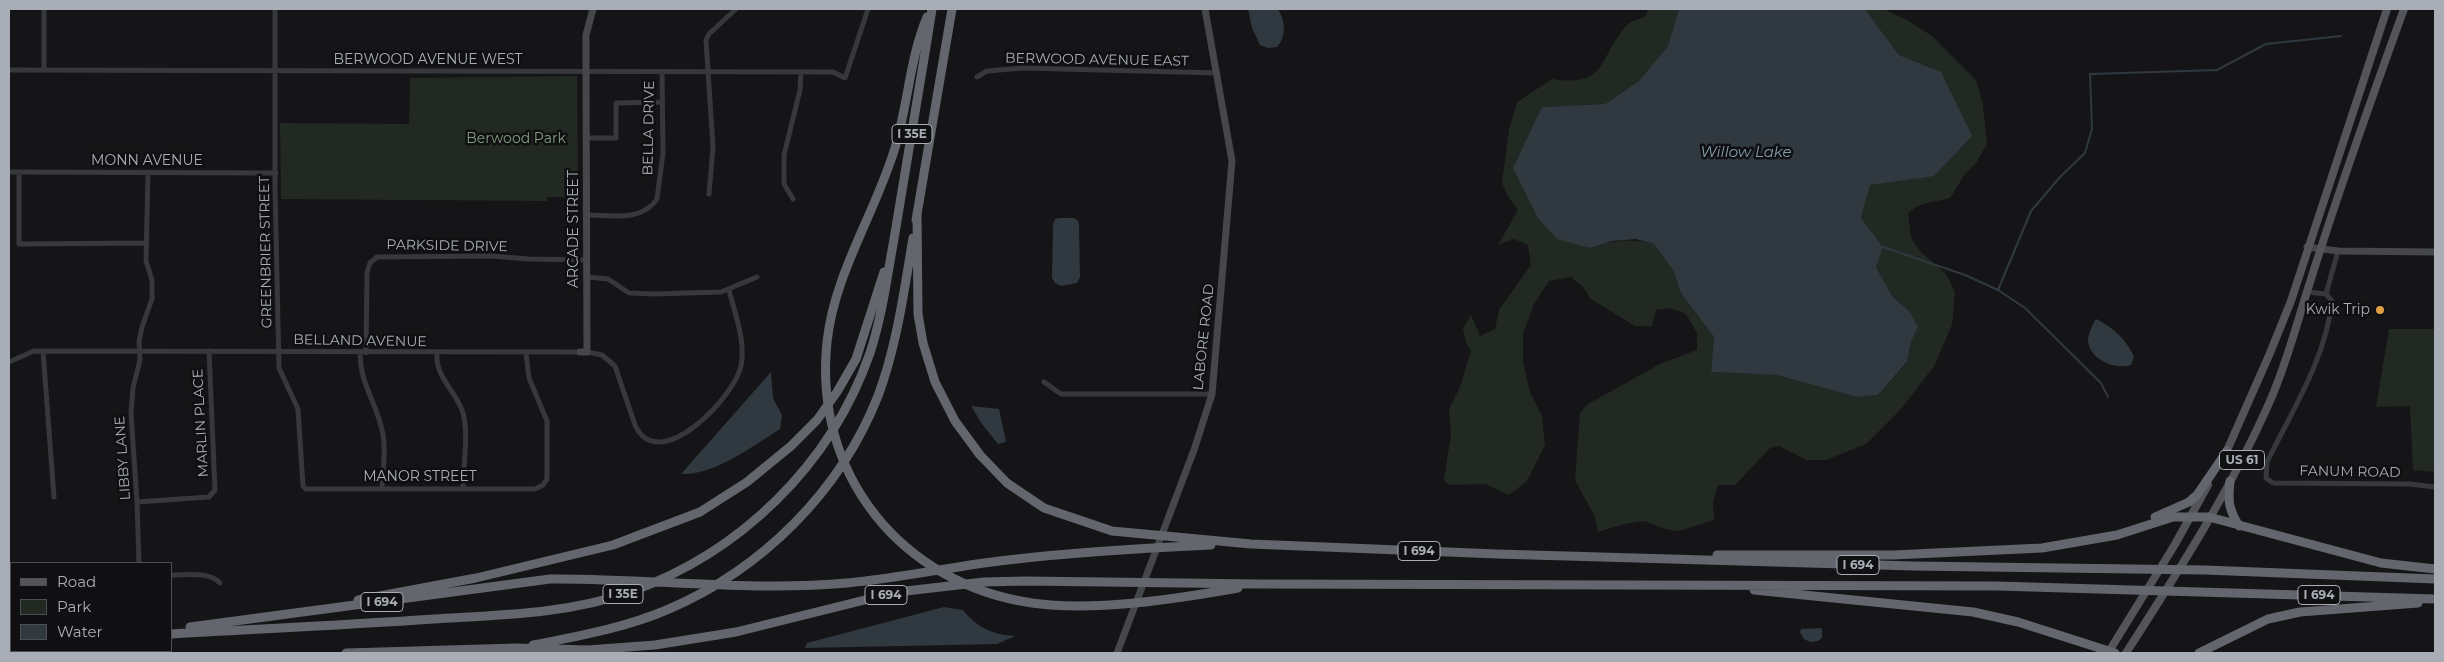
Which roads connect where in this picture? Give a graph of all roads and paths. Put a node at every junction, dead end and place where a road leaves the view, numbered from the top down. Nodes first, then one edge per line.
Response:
1 (44, 9) edge
2 (275, 9) edge
3 (593, 9) edge
4 (736, 9) edge
5 (868, 9) edge
6 (931, 9) edge
7 (952, 9) edge
8 (1206, 9) edge
9 (2387, 9) edge
10 (2404, 9) edge
11 (9, 70) edge
12 (44, 70) junction
13 (275, 71) junction
14 (586, 72) junction
15 (662, 72) junction
16 (709, 72) junction
17 (801, 72) junction
18 (1218, 73) junction
19 (977, 77) dead end
20 (662, 102) junction
21 (586, 138) junction
22 (9, 172) edge
23 (19, 172) junction
24 (148, 172) junction
25 (276, 173) junction
26 (709, 194) dead end
27 (793, 198) dead end
28 (917, 214) junction
29 (586, 215) junction
30 (147, 243) junction
31 (2307, 247) junction
32 (2321, 250) junction
33 (2338, 251) junction
34 (2435, 252) edge
35 (890, 258) junction
36 (587, 260) junction
37 (587, 277) junction
38 (757, 277) dead end
39 (729, 290) junction
40 (2308, 292) junction
41 (2326, 294) junction
42 (43, 351) junction
43 (140, 351) junction
44 (209, 351) junction
45 (279, 351) junction
46 (584, 352) junction
47 (360, 353) junction
48 (366, 353) junction
49 (438, 353) junction
50 (526, 353) junction
51 (9, 362) edge
52 (1044, 382) dead end
53 (1212, 394) junction
54 (2227, 451) junction
55 (2230, 480) junction
56 (2435, 487) edge
57 (382, 488) junction
58 (462, 488) junction
59 (306, 489) joint
60 (54, 497) dead end
61 (138, 502) junction
62 (2209, 517) junction
63 (2190, 518) junction
64 (2239, 526) junction
65 (2087, 542) junction
66 (1251, 544) junction
67 (1587, 557) junction
68 (139, 562) edge
69 (2435, 569) edge
70 (172, 575) edge
71 (2435, 579) edge
72 (220, 583) dead end
73 (1260, 584) junction
74 (1732, 586) junction
75 (2435, 600) edge
76 (274, 617) junction
77 (172, 629) edge
78 (2052, 633) junction
79 (172, 634) edge
80 (516, 648) junction
81 (1117, 651) edge
82 (346, 653) edge
83 (2089, 653) edge
84 (2111, 653) edge
85 (2126, 653) edge
86 (2199, 653) edge

1 - 12 street
2 - 13 street, GREENBRIER STREET
3 - 14 street, ARCADE STREET
4 - 16 street
5 - 17 street, BERWOOD AVENUE WEST
6 - 35 highway, I 35E
6 - 73 highway
7 - 28 highway, I 35E
8 - 18 street, LABORE ROAD
9 - 31 main road, US 61
10 - 32 main road, US 61
11 - 12 street, BERWOOD AVENUE WEST
12 - 13 street, BERWOOD AVENUE WEST
13 - 14 street, BERWOOD AVENUE WEST
13 - 25 street, GREENBRIER STREET
14 - 15 street, BERWOOD AVENUE WEST
14 - 21 street, ARCADE STREET
15 - 16 street, BERWOOD AVENUE WEST
15 - 20 street, BELLA DRIVE
16 - 17 street, BERWOOD AVENUE WEST
16 - 26 street
17 - 27 street
18 - 19 street, BERWOOD AVENUE EAST
18 - 53 street, LABORE ROAD
20 - 21 street
20 - 29 street, BELLA DRIVE
21 - 29 street, ARCADE STREET
22 - 23 street, MONN AVENUE
23 - 24 street, MONN AVENUE
23 - 30 street
24 - 25 street, MONN AVENUE
24 - 30 street
25 - 45 street, GREENBRIER STREET
28 - 66 highway
28 - 80 highway, I 35E
29 - 36 street, ARCADE STREET
30 - 43 street
31 - 32 street
31 - 54 main road, US 61
32 - 33 street
32 - 40 main road, US 61
33 - 34 street
33 - 41 street
35 - 76 highway
35 - 79 highway, I 35E
36 - 37 street, ARCADE STREET
36 - 48 street, PARKSIDE DRIVE
37 - 39 street
37 - 46 street, ARCADE STREET
38 - 39 street
39 - 46 street
40 - 41 street
40 - 55 main road, US 61
41 - 56 street, FANUM ROAD
42 - 43 street, BELLAND AVENUE
42 - 51 street, BELLAND AVENUE
42 - 60 street
43 - 44 street, BELLAND AVENUE
43 - 61 street, LIBBY LANE
44 - 45 street, BELLAND AVENUE
44 - 61 street, MARLIN PLACE
45 - 47 street, BELLAND AVENUE
45 - 59 street, GREENBRIER STREET
46 - 50 street, BELLAND AVENUE
47 - 48 street, BELLAND AVENUE
47 - 57 street
48 - 49 street, BELLAND AVENUE
49 - 50 street, BELLAND AVENUE
49 - 58 street
50 - 58 street, MANOR STREET
52 - 53 street
53 - 81 street, LABORE ROAD
54 - 63 main road, US 61
54 - 65 highway
55 - 62 main road, US 61
55 - 64 highway
57 - 58 street, MANOR STREET
57 - 59 street, MANOR STREET
61 - 68 street, LIBBY LANE
62 - 63 highway
62 - 64 highway
62 - 85 main road, US 61
63 - 65 highway
63 - 84 main road, US 61
64 - 69 highway
65 - 67 highway
66 - 67 highway, I 694
66 - 76 highway, I 694
67 - 71 highway, I 694
70 - 72 street
73 - 74 highway, I 694
73 - 80 highway, I 694
74 - 75 highway, I 694
74 - 78 highway
75 - 86 highway
76 - 77 highway, I 694
78 - 83 highway
78 - 84 highway
80 - 82 highway, I 35E

